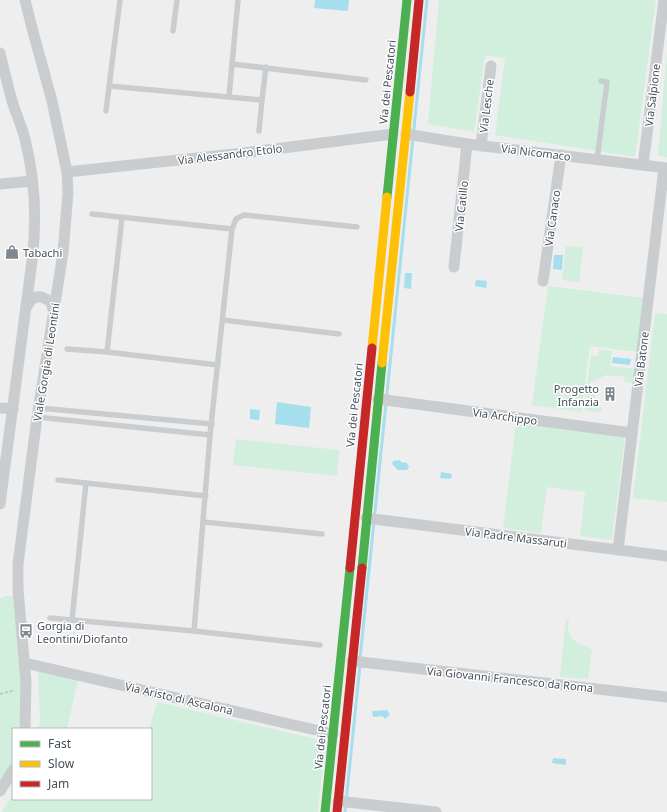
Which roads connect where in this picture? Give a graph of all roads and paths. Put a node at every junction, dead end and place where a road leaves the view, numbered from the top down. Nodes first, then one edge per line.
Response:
1 (25, 0) edge
2 (120, 0) edge
3 (177, 0) edge
4 (238, 0) edge
5 (407, 0) edge
6 (419, 0) edge
7 (664, 0) edge
8 (173, 31) dead end
9 (0, 53) edge
10 (232, 64) junction
11 (491, 66) dead end
12 (266, 67) junction
13 (4, 79) edge
14 (366, 80) dead end
15 (601, 81) dead end
16 (109, 86) junction
17 (229, 97) junction
18 (262, 100) junction
19 (106, 111) dead end
20 (259, 131) dead end
21 (393, 134) junction
22 (411, 135) junction
23 (467, 144) junction
24 (482, 146) junction
25 (561, 155) junction
26 (597, 160) junction
27 (643, 165) junction
28 (666, 168) edge
29 (67, 172) junction
30 (32, 181) junction
31 (0, 184) edge
32 (92, 214) dead end
33 (122, 218) junction
34 (357, 227) dead end
35 (232, 229) junction
36 (454, 267) dead end
37 (30, 275) junction
38 (60, 278) junction
39 (543, 281) dead end
40 (25, 310) junction
41 (54, 315) junction
42 (223, 320) junction
43 (339, 334) dead end
44 (67, 349) dead end
45 (107, 352) junction
46 (218, 364) junction
47 (384, 400) junction
48 (0, 408) edge
49 (13, 409) junction
50 (38, 412) junction
51 (93, 413) junction
52 (132, 416) junction
53 (173, 420) junction
54 (92, 423) junction
55 (212, 424) junction
56 (131, 427) junction
57 (173, 431) junction
58 (632, 433) junction
59 (210, 435) junction
60 (58, 480) dead end
61 (86, 483) junction
62 (206, 496) junction
63 (0, 504) edge
64 (372, 519) junction
65 (204, 522) junction
66 (322, 534) dead end
67 (618, 550) junction
68 (667, 556) edge
69 (50, 618) dead end
70 (72, 620) junction
71 (194, 631) junction
72 (320, 645) dead end
73 (25, 662) junction
74 (360, 662) junction
75 (26, 687) junction
76 (0, 694) edge
77 (667, 697) edge
78 (25, 728) edge
79 (333, 734) junction
80 (12, 772) edge
81 (0, 791) edge
82 (342, 804) edge
83 (325, 812) edge
84 (436, 812) edge

1 - 29 street, Viale Gorgia di Leontini
2 - 16 lane
3 - 8 lane
4 - 10 lane
5 - 21 street, Via dei Pescatori
6 - 22 street, Via dei Pescatori
7 - 27 street, Via Salpione
9 - 13 street
10 - 12 lane
10 - 17 lane
11 - 24 street, Via Lesche
12 - 14 lane
12 - 18 lane
13 - 30 street
15 - 26 lane
16 - 17 lane
16 - 19 lane
17 - 18 lane
18 - 20 lane
21 - 29 street, Via Alessandro Etolo
21 - 79 street, Via dei Pescatori
22 - 23 street, Via Nicomaco
22 - 47 street, Via dei Pescatori
23 - 24 street, Via Nicomaco
23 - 36 street, Via Catillo
24 - 25 street, Via Nicomaco
25 - 26 street, Via Nicomaco
25 - 39 street, Via Canaco
26 - 27 street, Via Nicomaco
27 - 28 street, Via Nicomaco
28 - 58 street, Via Batone
29 - 38 street, Viale Gorgia di Leontini
30 - 31 street
30 - 37 street
32 - 33 lane
33 - 35 lane
33 - 45 lane
34 - 35 lane
35 - 42 lane
37 - 38 street
37 - 40 street
38 - 41 street, Viale Gorgia di Leontini
40 - 41 street
40 - 49 street
41 - 50 street, Viale Gorgia di Leontini
42 - 43 lane
42 - 46 lane
44 - 45 lane
45 - 46 lane
46 - 55 lane
47 - 58 street, Via Archippo
47 - 64 street, Via dei Pescatori
48 - 49 street
49 - 63 street
50 - 51 lane
50 - 54 lane
50 - 73 street, Viale Gorgia di Leontini
51 - 52 lane
51 - 54 lane
52 - 53 lane
52 - 56 lane
53 - 55 lane
53 - 57 lane
54 - 56 lane
55 - 59 lane
56 - 57 lane
57 - 59 lane
58 - 67 street, Via Batone
59 - 62 lane
60 - 61 lane
61 - 62 lane
61 - 70 lane
62 - 65 lane
64 - 67 street, Via Padre Massaruti
64 - 74 street, Via dei Pescatori
65 - 66 lane
65 - 71 lane
67 - 68 street, Via Padre Massaruti
69 - 70 lane
70 - 71 lane
71 - 72 lane
73 - 75 street, Viale Gorgia di Leontini
73 - 79 street, Via Aristo di Ascalona
74 - 77 street, Via Giovanni Francesco da Roma
74 - 82 street, Via dei Pescatori
75 - 76 path
75 - 78 street, Viale Gorgia di Leontini
79 - 83 street, Via dei Pescatori
80 - 81 street
82 - 84 street

